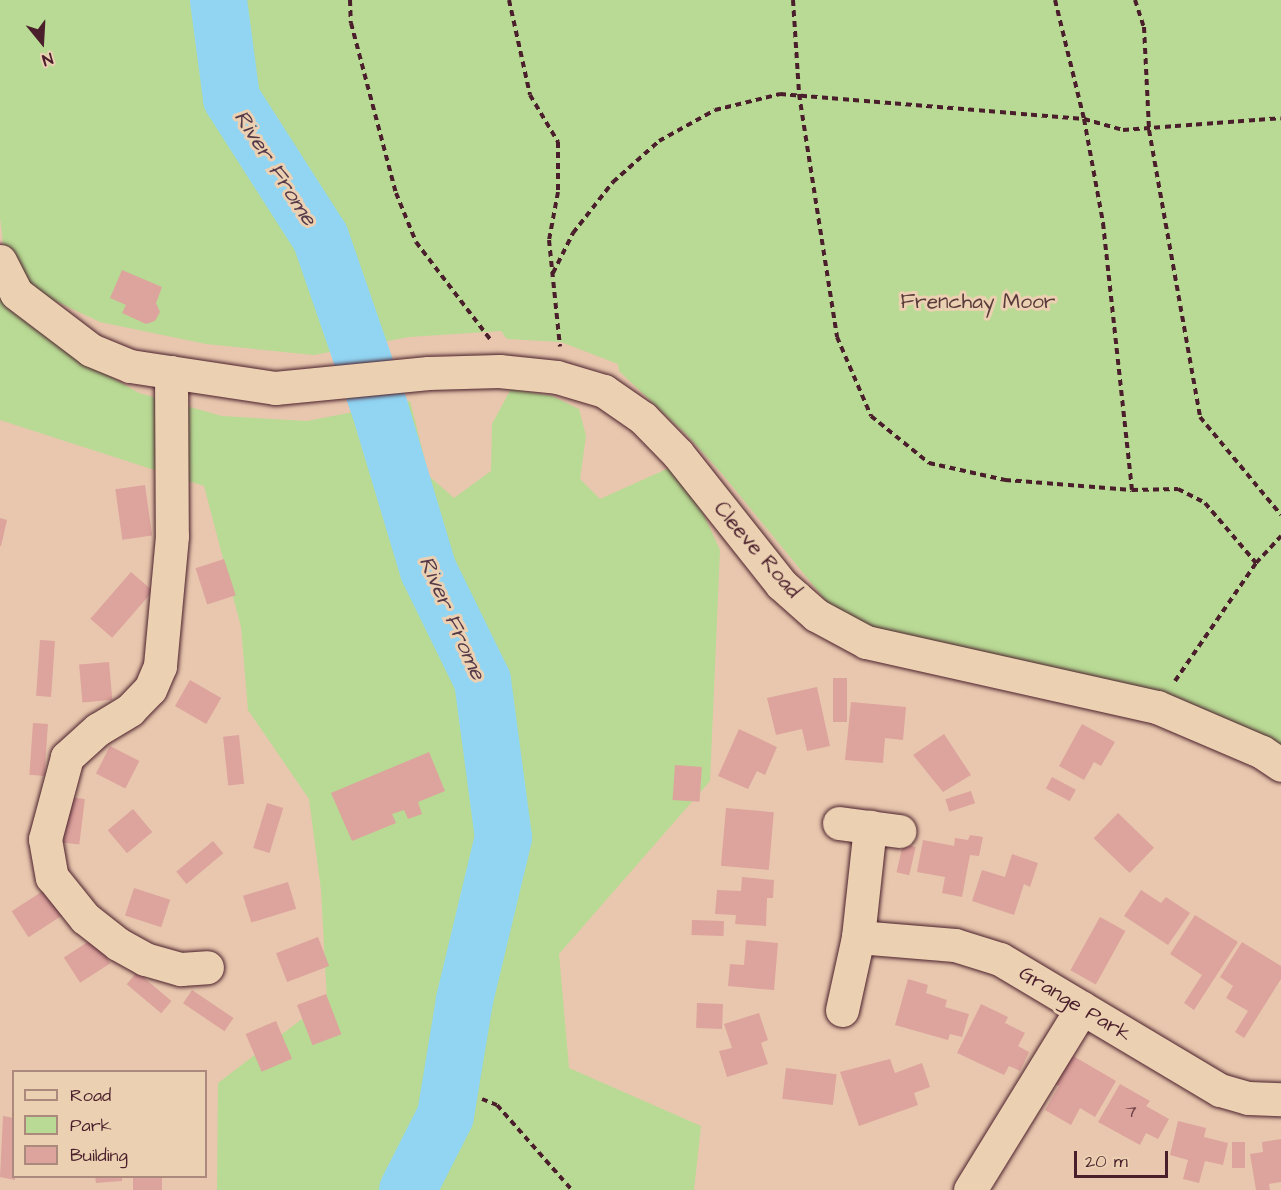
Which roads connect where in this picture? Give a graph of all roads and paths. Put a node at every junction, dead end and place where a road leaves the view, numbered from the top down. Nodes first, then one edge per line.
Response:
1 (350, 0) edge
2 (509, 0) edge
3 (794, 0) edge
4 (1055, 0) edge
5 (1135, 0) edge
6 (799, 94) junction
7 (1281, 118) edge
8 (1084, 119) junction
9 (1149, 130) junction
10 (0, 261) edge
11 (553, 273) junction
12 (8, 294) edge
13 (499, 371) junction
14 (171, 372) junction
15 (557, 377) junction
16 (1132, 490) junction
17 (1281, 515) edge
18 (1281, 536) edge
19 (1256, 563) junction
20 (1157, 707) junction
21 (1281, 765) edge
22 (869, 827) dead end
23 (858, 937) junction
24 (207, 967) dead end
25 (1082, 1008) junction
26 (842, 1010) dead end
27 (482, 1099) dead end
28 (1281, 1099) edge
29 (572, 1190) edge
30 (970, 1190) edge

1 - 13 path
2 - 11 path
3 - 6 path
4 - 8 path
5 - 9 path
6 - 8 path
6 - 11 path
6 - 16 path
7 - 9 path
8 - 9 path
8 - 16 path
9 - 17 path
10 - 12 street
11 - 15 path
12 - 14 street, Cleeve Road
13 - 14 street, Cleeve Road
13 - 15 street, Cleeve Road
14 - 24 street
15 - 20 street, Cleeve Road
16 - 19 path
18 - 19 path
19 - 20 path
20 - 21 street, Cleeve Road
22 - 23 street
23 - 25 street, Grange Park
23 - 26 street
25 - 28 street, Grange Park
25 - 30 street
27 - 29 path

